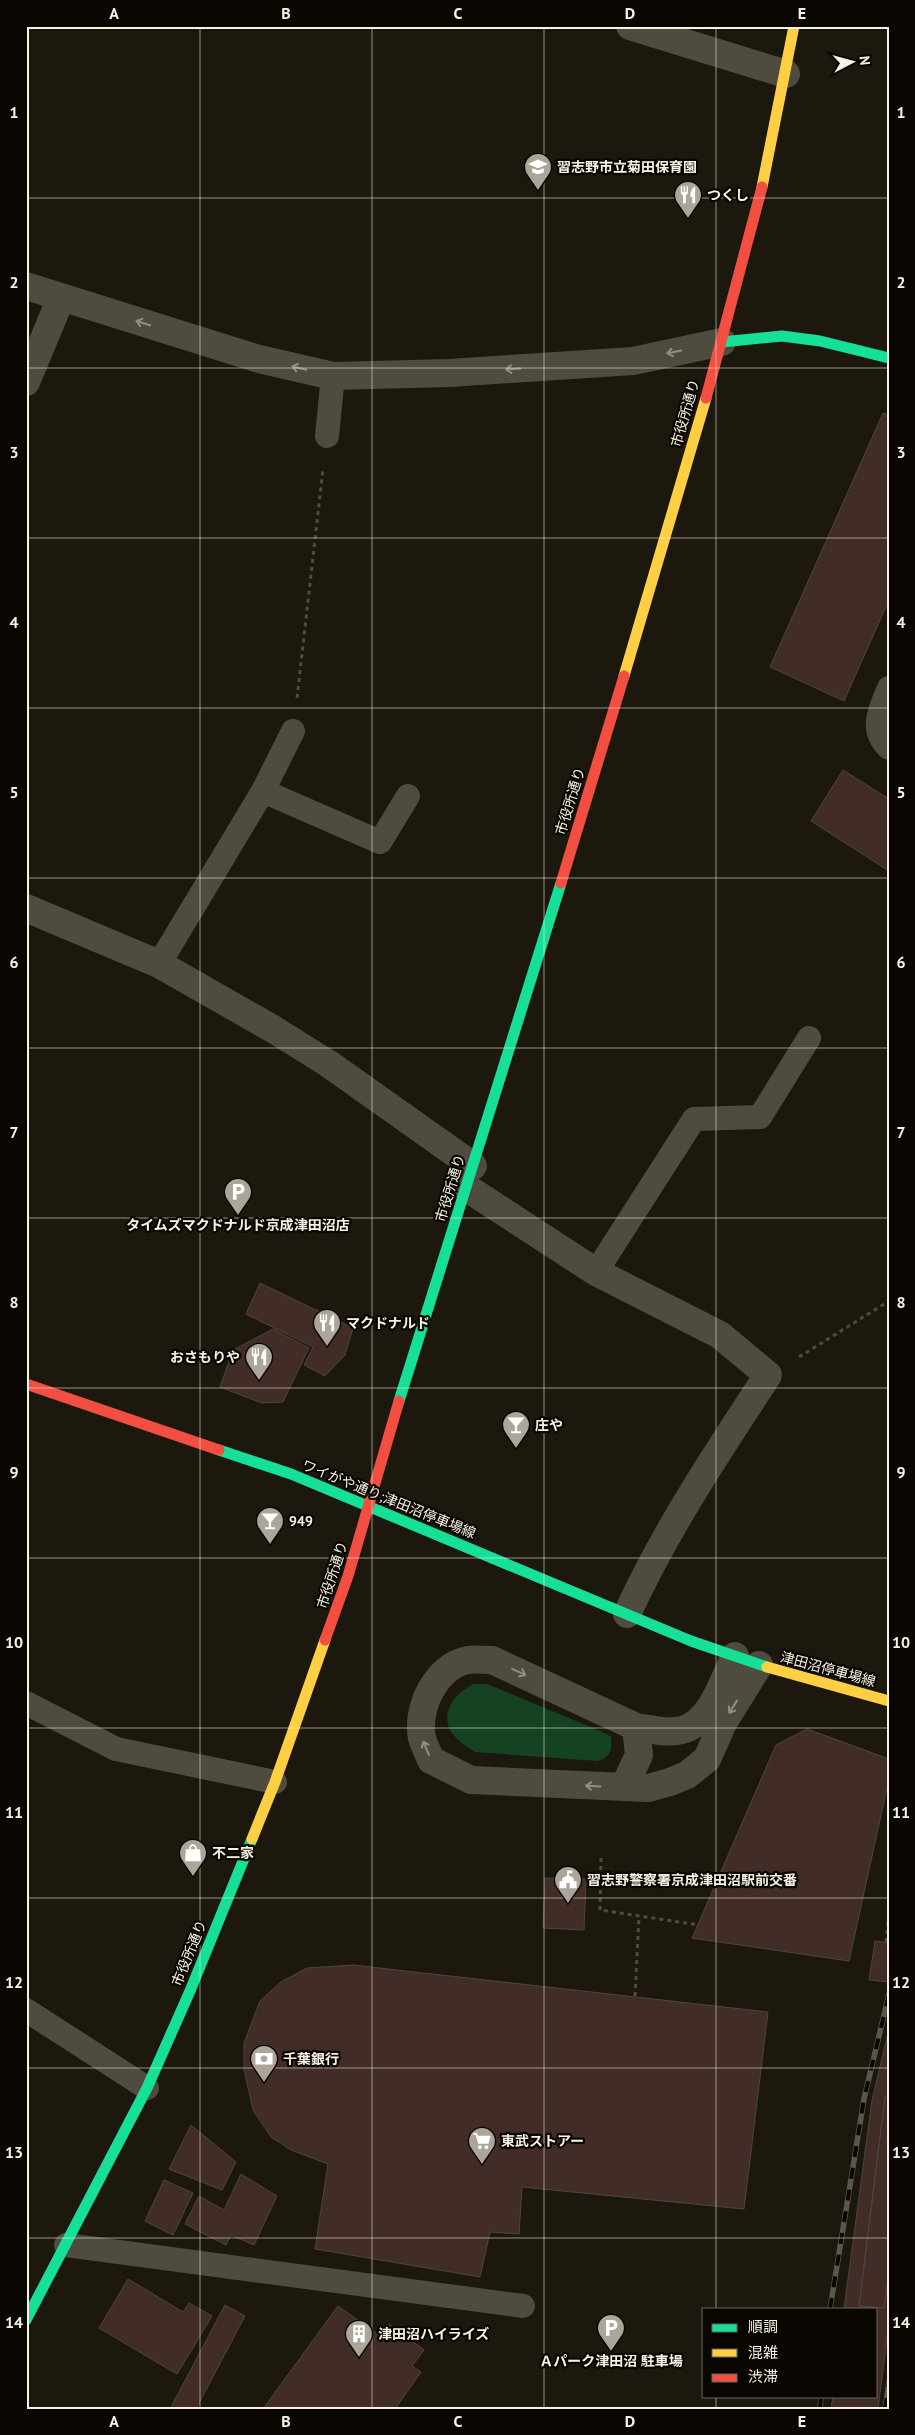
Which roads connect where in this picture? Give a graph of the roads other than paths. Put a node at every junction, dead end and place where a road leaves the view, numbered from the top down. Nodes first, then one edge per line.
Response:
1 (630, 26) edge
2 (794, 26) edge
3 (786, 74) junction
4 (26, 286) edge
5 (62, 298) junction
6 (722, 342) junction
7 (889, 358) edge
8 (333, 376) junction
9 (26, 382) edge
10 (327, 436) road end
11 (889, 688) edge
12 (293, 731) road end
13 (889, 748) edge
14 (263, 791) junction
15 (408, 796) dead end
16 (26, 908) edge
17 (159, 964) junction
18 (809, 1038) dead end
19 (470, 1177) junction
20 (596, 1272) junction
21 (26, 1384) edge
22 (370, 1505) junction
23 (627, 1614) junction
24 (747, 1661) junction
25 (889, 1701) edge
26 (26, 1703) edge
27 (636, 1727) junction
28 (275, 1782) junction
29 (624, 1787) junction
30 (26, 2010) edge
31 (147, 2088) junction
32 (66, 2245) junction
33 (523, 2306) dead end
34 (26, 2320) edge

1 - 3 street
2 - 3 street, 市役所通り
3 - 6 street, 市役所通り
4 - 5 street
8 -> 5 street
5 - 9 street
6 - 7 street
6 -> 8 street
6 - 19 street, 市役所通り
8 - 10 lane
11 - 13 lane
12 - 14 lane
14 - 15 lane
14 - 17 lane
16 - 17 street
17 - 19 street
18 - 20 lane
19 - 20 street
19 - 22 street, 市役所通り
20 - 23 street
21 - 22 street, ワイがや通り;津田沼停車場線
22 - 23 street, ワイがや通り;津田沼停車場線
22 - 28 street, 市役所通り
23 - 24 street, ワイがや通り;津田沼停車場線
24 - 25 street, 津田沼停車場線
24 - 27 street
24 -> 29 street
26 - 28 lane
27 - 29 street
29 -> 27 street
28 - 31 street, 市役所通り
30 - 31 lane
31 - 32 street, 市役所通り
32 - 33 lane
32 - 34 street, 市役所通り

